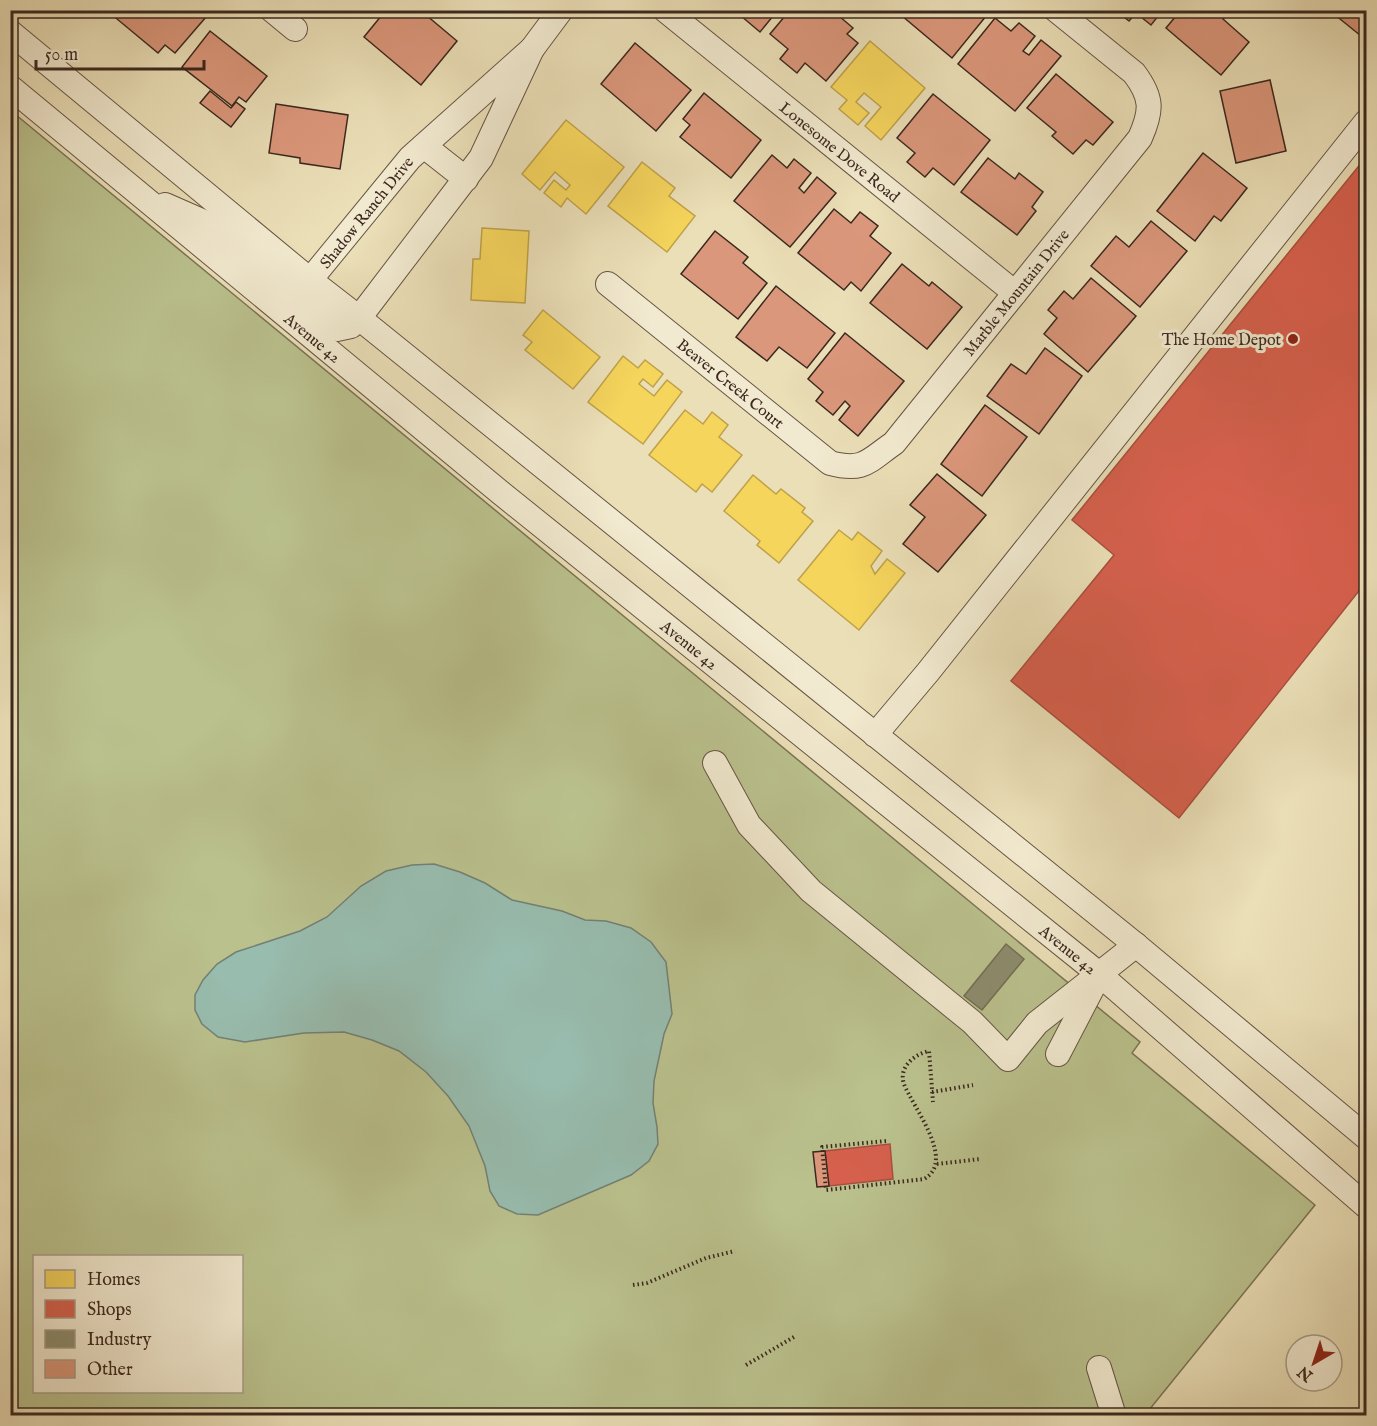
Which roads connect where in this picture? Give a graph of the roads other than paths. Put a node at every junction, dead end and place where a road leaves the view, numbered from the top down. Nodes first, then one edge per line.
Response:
1 (272, 10) edge
2 (561, 10) edge
3 (665, 10) edge
4 (1056, 10) edge
5 (295, 29) dead end
6 (10, 32) edge
7 (532, 49) junction
8 (10, 87) edge
9 (1366, 122) edge
10 (423, 146) junction
11 (465, 179) junction
12 (141, 195) junction
13 (310, 280) junction
14 (608, 284) dead end
15 (1015, 293) junction
16 (360, 318) junction
17 (861, 467) joint
18 (875, 735) junction
19 (715, 763) dead end
20 (1136, 945) junction
21 (1099, 974) junction
22 (1058, 1054) dead end
23 (1366, 1137) edge
24 (1366, 1206) edge
25 (1099, 1368) dead end
26 (1114, 1416) edge

1 - 5 street
2 - 7 street, Shadow Ranch Drive
3 - 15 street, Lonesome Dove Road
4 - 15 street, Marble Mountain Drive
6 - 13 street
7 - 10 street, Shadow Ranch Drive
7 - 11 street, Shadow Ranch Drive
8 - 12 street, Avenue 42
9 - 18 street
10 - 11 street, Shadow Ranch Drive
10 - 13 street, Shadow Ranch Drive
11 - 16 street, Shadow Ranch Drive
12 - 16 street
12 - 21 street, Avenue 42
13 - 16 street
14 - 17 street, Beaver Creek Court
15 - 17 street, Marble Mountain Drive
16 - 18 street
18 - 20 street
19 - 21 street
20 - 21 street
20 - 23 street
21 - 22 street
21 - 24 street, Avenue 42
25 - 26 street

